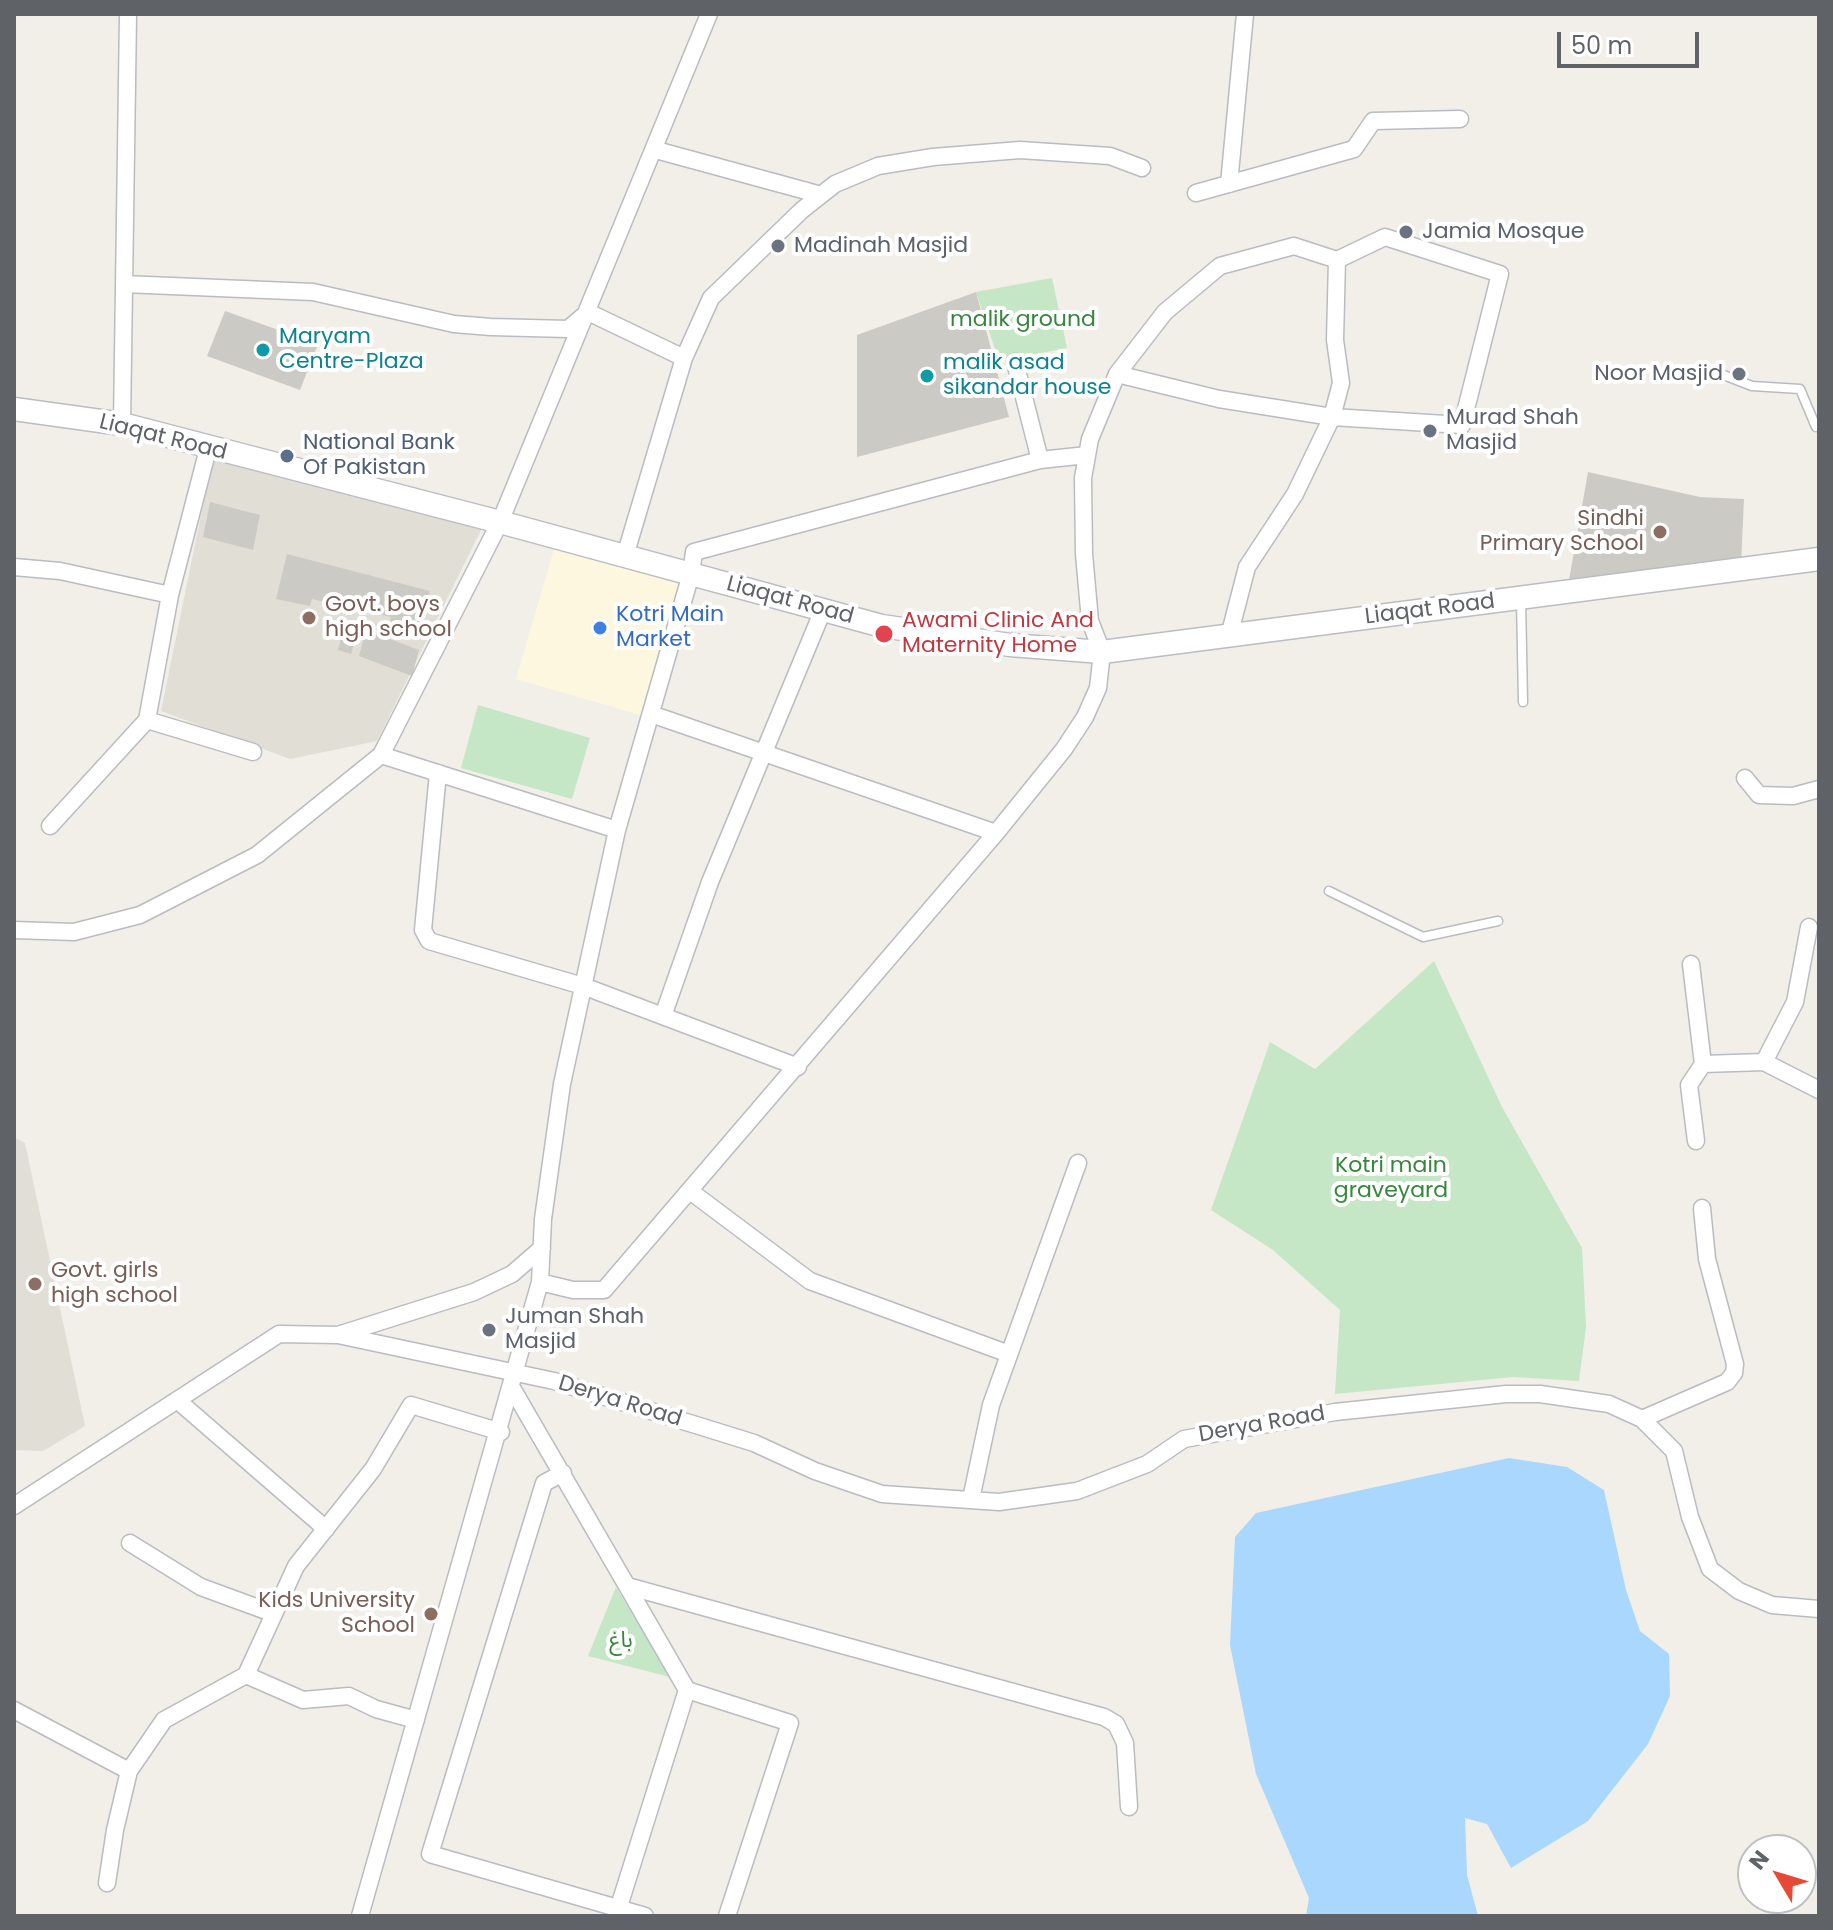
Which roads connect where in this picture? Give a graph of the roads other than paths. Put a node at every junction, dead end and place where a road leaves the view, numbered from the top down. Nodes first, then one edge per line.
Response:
1 (128, 14) edge
2 (709, 14) edge
3 (1245, 14) edge
4 (1460, 119) dead end
5 (656, 150) junction
6 (1142, 168) dead end
7 (1229, 184) junction
8 (1196, 193) dead end
9 (821, 195) junction
10 (1337, 260) junction
11 (124, 284) junction
12 (588, 312) junction
13 (684, 358) junction
14 (1015, 362) dead end
15 (1689, 371) dead end
16 (1117, 374) junction
17 (14, 409) edge
18 (1332, 417) junction
19 (122, 424) junction
20 (1816, 427) dead end
21 (208, 449) junction
22 (1087, 455) junction
23 (1040, 460) junction
24 (500, 522) junction
25 (625, 556) junction
26 (1819, 559) edge
27 (14, 567) edge
28 (691, 574) junction
29 (170, 595) junction
30 (1521, 598) junction
31 (823, 610) junction
32 (1229, 636) junction
33 (1102, 652) junction
34 (1523, 702) dead end
35 (651, 714) junction
36 (147, 720) junction
37 (253, 752) dead end
38 (764, 754) junction
39 (381, 755) junction
40 (438, 773) junction
41 (1745, 778) dead end
42 (1819, 789) edge
43 (50, 826) dead end
44 (617, 830) junction
45 (996, 833) junction
46 (1329, 891) dead end
47 (1498, 921) dead end
48 (1809, 927) dead end
49 (14, 930) edge
50 (1691, 964) dead end
51 (583, 986) junction
52 (663, 1016) junction
53 (1764, 1062) junction
54 (1703, 1064) junction
55 (798, 1067) junction
56 (1819, 1090) edge
57 (1696, 1141) dead end
58 (1078, 1163) dead end
59 (690, 1191) junction
60 (1702, 1208) dead end
61 (542, 1248) junction
62 (540, 1282) junction
63 (338, 1335) junction
64 (1009, 1354) junction
65 (514, 1381) junction
66 (177, 1400) junction
67 (1642, 1419) junction
68 (501, 1432) junction
69 (563, 1473) junction
70 (971, 1499) junction
71 (14, 1506) edge
72 (326, 1529) junction
73 (130, 1543) dead end
74 (627, 1586) junction
75 (1819, 1609) edge
76 (272, 1613) junction
77 (246, 1675) junction
78 (687, 1690) junction
79 (14, 1710) edge
80 (416, 1720) junction
81 (129, 1771) junction
82 (1129, 1807) dead end
83 (107, 1883) dead end
84 (617, 1912) edge
85 (360, 1916) edge
86 (645, 1916) edge
87 (727, 1916) edge

1 - 11 street
2 - 5 street
3 - 7 street
4 - 7 street
5 - 9 street
5 - 12 street
6 - 9 street
7 - 8 street
9 - 13 street
10 - 16 street
10 - 18 street
10 - 18 street
11 - 12 street
11 - 19 street
12 - 13 street
12 - 24 street
13 - 25 street
14 - 23 street
15 - 20 lane
16 - 18 street
16 - 22 street
17 - 19 street, Liaqat Road
18 - 32 street
19 - 21 street, Liaqat Road
21 - 24 street, Liaqat Road
21 - 29 street
22 - 23 street
22 - 33 street
23 - 28 street
24 - 25 street, Liaqat Road
24 - 39 street
25 - 28 street, Liaqat Road
26 - 30 street, Liaqat Road
27 - 29 street
28 - 31 street, Liaqat Road
28 - 35 street
29 - 36 street
30 - 32 street, Liaqat Road
30 - 34 lane
31 - 33 street, Liaqat Road
31 - 38 street
32 - 33 street, Liaqat Road
33 - 45 street
35 - 38 street
35 - 44 street
36 - 37 street
36 - 43 street
38 - 45 street
38 - 52 street
39 - 40 street
39 - 49 street
40 - 44 street
40 - 51 street
41 - 42 street
44 - 51 street
45 - 55 street
46 - 47 lane
48 - 53 street
50 - 54 street
51 - 52 street
51 - 61 street
52 - 55 street
53 - 54 street
53 - 56 street
54 - 57 street
55 - 59 street
58 - 64 street
59 - 62 street
59 - 64 street
60 - 67 street
61 - 62 street
61 - 63 street
62 - 65 street
63 - 65 street, Derya Road
63 - 66 street
64 - 70 street
65 - 68 street
65 - 69 street
65 - 70 street, Derya Road
66 - 71 street
66 - 72 street
67 - 70 street, Derya Road
67 - 75 street, Derya Road
68 - 72 street
68 - 80 street
69 - 74 street
69 - 84 street
72 - 76 street
73 - 76 street
74 - 78 street
74 - 82 street
76 - 77 street
77 - 80 street
77 - 81 street
78 - 84 street
78 - 87 street
79 - 81 street
80 - 85 street
81 - 83 street
84 - 86 street

